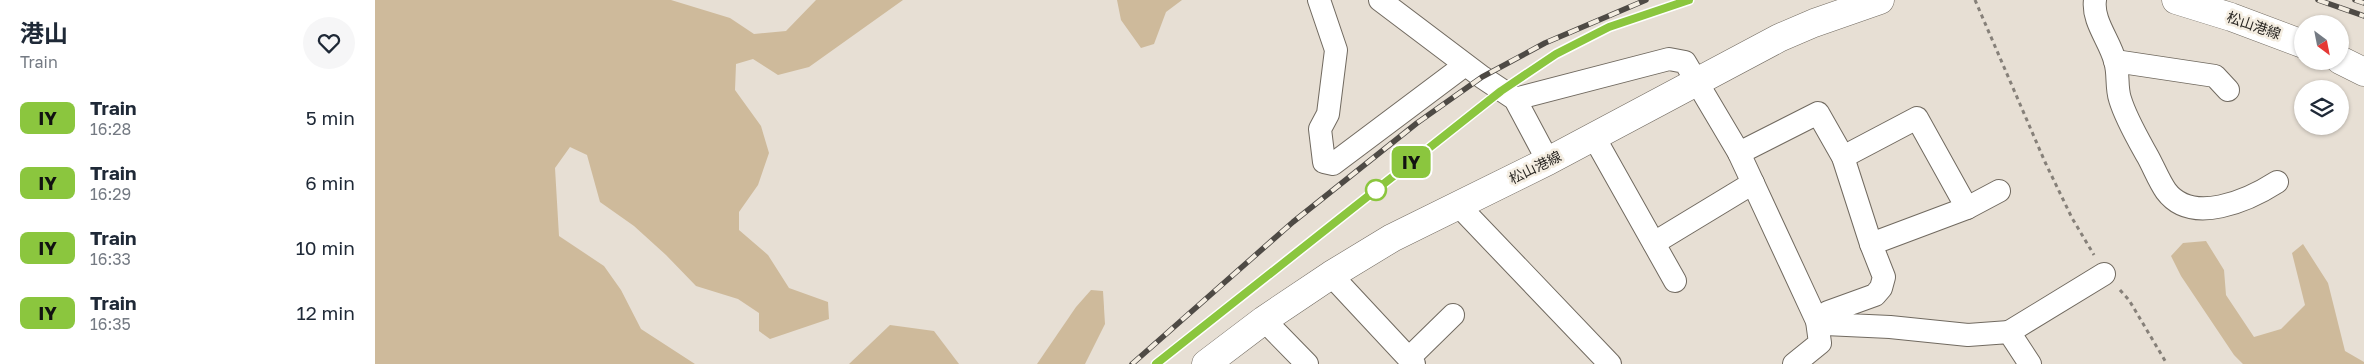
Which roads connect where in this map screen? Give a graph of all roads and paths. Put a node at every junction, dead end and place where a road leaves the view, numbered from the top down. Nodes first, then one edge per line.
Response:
1 (1319, 0) edge
2 (1380, 0) edge
3 (1880, 0) edge
4 (1975, 0) edge
5 (2095, 0) edge
6 (2176, 0) edge
7 (2294, 41) edge
8 (2115, 61) junction
9 (1465, 64) junction
10 (2349, 64) edge
11 (2364, 72) edge
12 (1698, 82) junction
13 (2228, 90) dead end
14 (1515, 100) junction
15 (1594, 137) junction
16 (1739, 153) junction
17 (1843, 157) junction
18 (1548, 161) junction
19 (2277, 182) dead end
20 (1753, 183) junction
21 (1999, 191) dead end
22 (1458, 205) junction
23 (1967, 208) junction
24 (1654, 243) junction
25 (1871, 244) junction
26 (2104, 274) junction
27 (1331, 275) junction
28 (1675, 281) dead end
29 (1453, 315) dead end
30 (1264, 320) junction
31 (1817, 321) junction
32 (2009, 332) junction
33 (1412, 361) edge
34 (1206, 364) edge
35 (1307, 364) edge
36 (1610, 364) edge
37 (1794, 364) edge
38 (2031, 364) edge
39 (2167, 364) edge

1 - 9 street
2 - 9 street
3 - 12 main road, 松山港線
4 - 26 path
5 - 8 street
6 - 7 main road, 松山港線
8 - 13 street
8 - 19 street
9 - 14 street
10 - 11 main road
12 - 14 street
12 - 15 main road, 松山港線
12 - 16 street
14 - 18 street
15 - 18 main road, 松山港線
15 - 24 street
16 - 17 street
16 - 20 street
17 - 23 street
17 - 25 street
18 - 22 main road, 松山港線
20 - 24 street
20 - 31 street
21 - 23 street
22 - 27 main road, 松山港線
22 - 36 street
23 - 25 street
24 - 28 street
25 - 31 street
26 - 32 street
26 - 39 path
27 - 30 main road, 松山港線
27 - 33 street
29 - 33 street
30 - 34 main road, 松山港線
30 - 35 street
31 - 32 street
31 - 37 street
32 - 38 street

